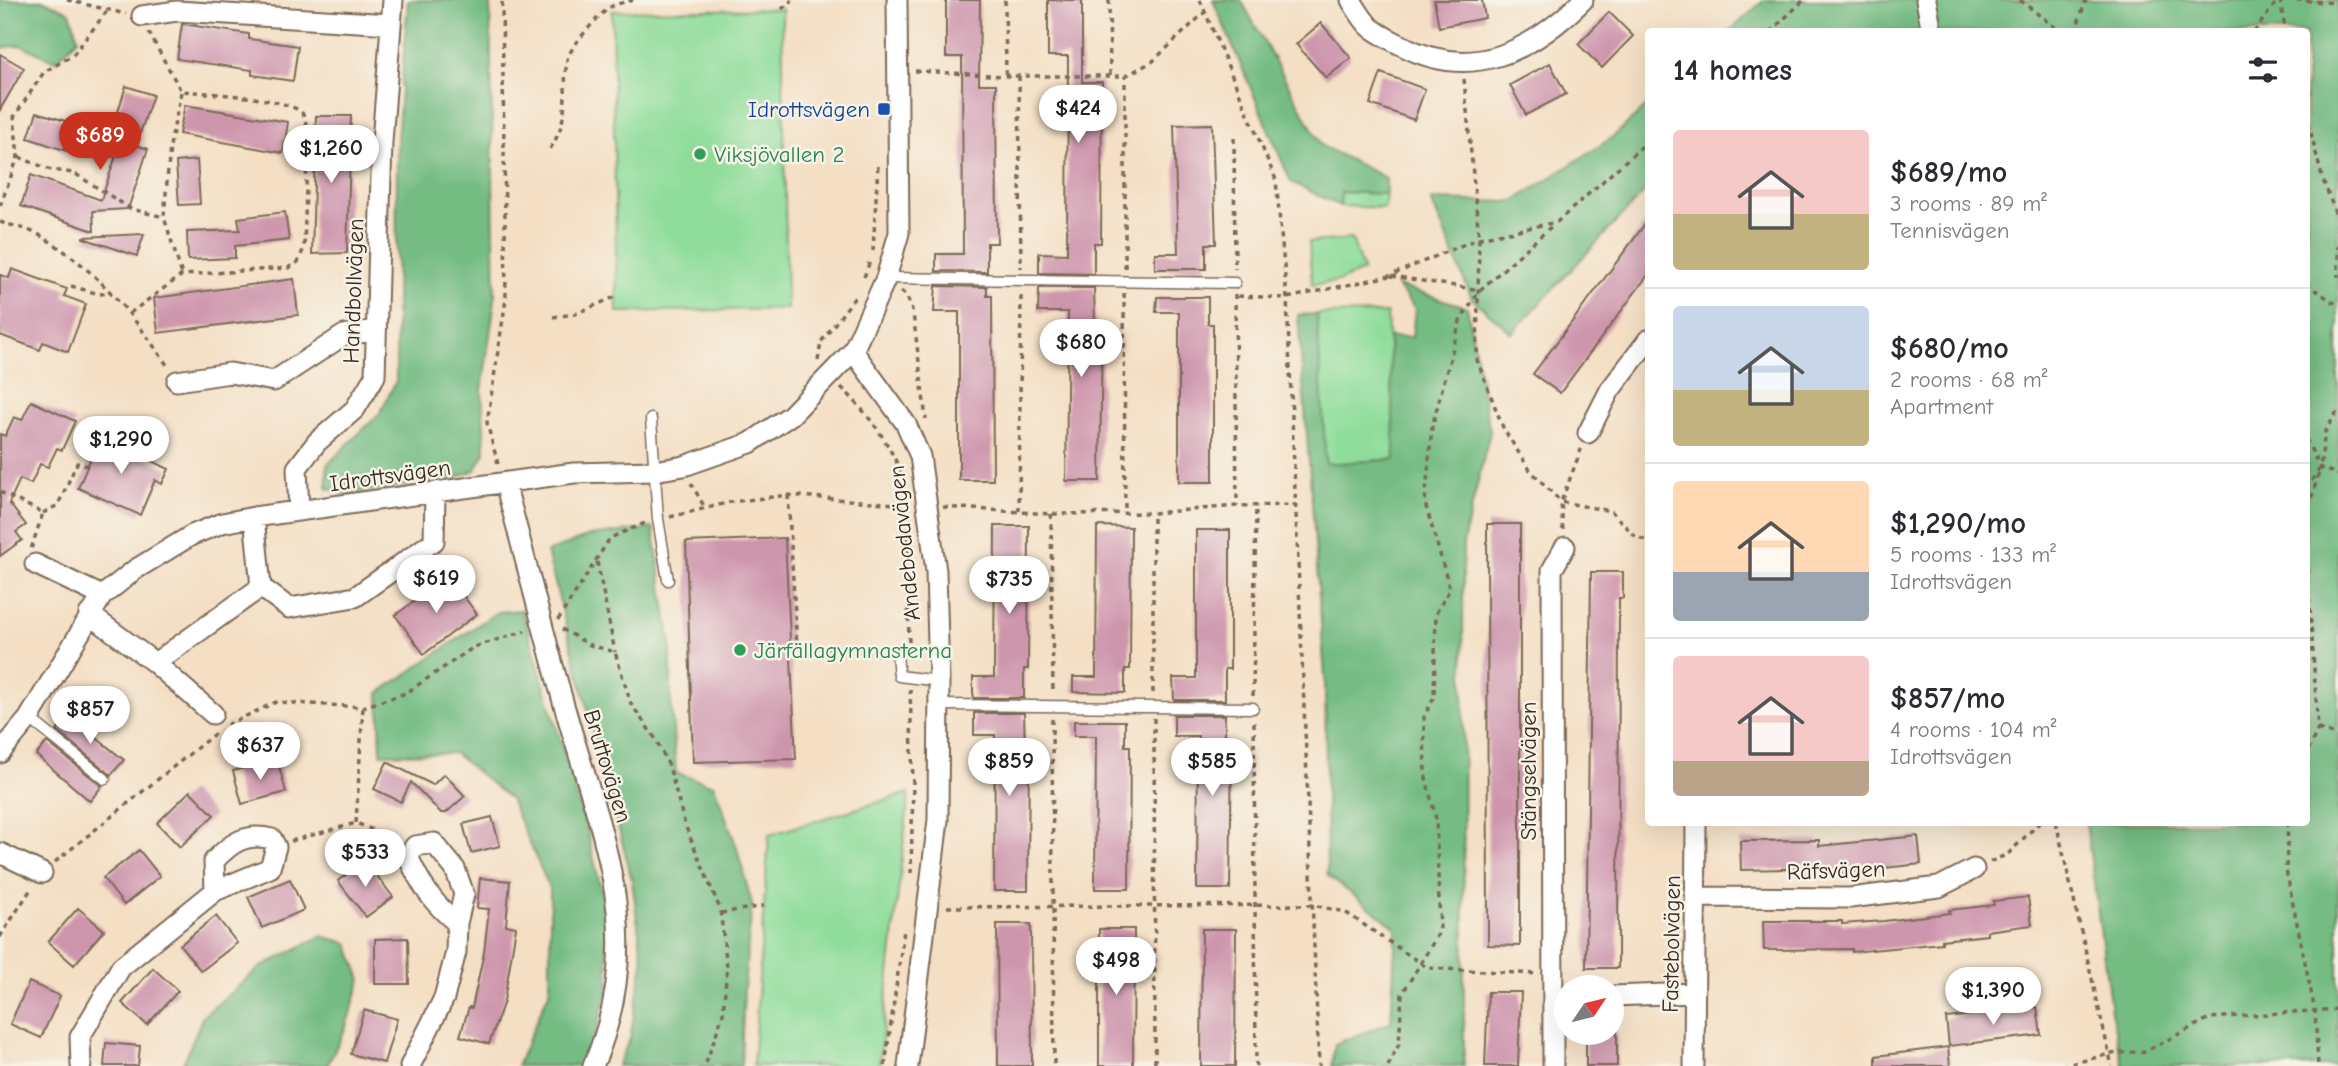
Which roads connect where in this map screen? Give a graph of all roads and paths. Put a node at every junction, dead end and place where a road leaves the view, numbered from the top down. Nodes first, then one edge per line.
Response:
1 (67, 0) edge
2 (393, 0) edge
3 (502, 0) edge
4 (633, 0) edge
5 (792, 0) edge
6 (898, 0) edge
7 (1005, 0) edge
8 (1109, 0) edge
9 (1200, 0) edge
10 (1351, 0) edge
11 (1583, 0) edge
12 (1804, 0) edge
13 (1926, 0) edge
14 (2020, 0) edge
15 (2086, 0) edge
16 (2279, 0) edge
17 (2296, 0) edge
18 (75, 2) edge
19 (2338, 3) edge
20 (782, 9) dead end
21 (107, 11) junction
22 (1205, 12) junction
23 (142, 16) junction
24 (391, 24) junction
25 (1774, 28) edge
26 (1931, 28) edge
27 (2056, 28) edge
28 (2076, 28) edge
29 (2256, 28) edge
30 (2285, 28) edge
31 (1463, 62) junction
32 (896, 70) junction
33 (1006, 76) junction
34 (1019, 76) junction
35 (1110, 76) junction
36 (1125, 76) junction
37 (181, 91) junction
38 (2310, 129) edge
39 (1234, 138) dead end
40 (1645, 144) edge
41 (551, 149) dead end
42 (18, 157) junction
43 (878, 163) dead end
44 (0, 206) edge
45 (164, 217) junction
46 (2338, 220) edge
47 (0, 222) edge
48 (1557, 222) junction
49 (1479, 238) junction
50 (2338, 244) edge
51 (182, 275) junction
52 (1389, 276) junction
53 (2338, 277) edge
54 (886, 278) junction
55 (863, 281) dead end
56 (1020, 282) junction
57 (1124, 283) junction
58 (1235, 283) junction
59 (71, 286) dead end
60 (2310, 287) edge
61 (1480, 290) junction
62 (860, 291) dead end
63 (112, 293) junction
64 (617, 296) dead end
65 (1235, 296) junction
66 (1287, 298) junction
67 (2338, 305) edge
68 (130, 313) junction
69 (552, 317) dead end
70 (376, 330) junction
71 (1645, 344) edge
72 (853, 351) junction
73 (831, 377) junction
74 (177, 381) joint
75 (2338, 410) edge
76 (651, 419) dead end
77 (926, 426) dead end
78 (1588, 433) joint
79 (2310, 447) edge
80 (88, 466) dead end
81 (2320, 468) junction
82 (654, 471) junction
83 (2338, 474) edge
84 (904, 482) dead end
85 (505, 483) junction
86 (2310, 483) edge
87 (0, 492) edge
88 (435, 494) junction
89 (905, 494) dead end
90 (788, 495) junction
91 (1560, 502) junction
92 (2310, 503) edge
93 (907, 505) junction
94 (1296, 505) junction
95 (929, 506) junction
96 (1237, 506) junction
97 (1256, 506) junction
98 (299, 511) junction
99 (1019, 511) junction
100 (1125, 512) junction
101 (43, 513) junction
102 (1153, 513) junction
103 (1051, 514) junction
104 (254, 517) junction
105 (659, 519) junction
106 (1645, 540) edge
107 (1565, 548) joint
108 (597, 560) junction
109 (35, 564) joint
110 (668, 580) dead end
111 (261, 587) junction
112 (102, 596) junction
113 (2310, 608) edge
114 (89, 614) junction
115 (549, 625) junction
116 (615, 652) junction
117 (897, 655) junction
118 (155, 663) junction
119 (909, 678) junction
120 (939, 681) junction
121 (939, 705) junction
122 (1052, 705) junction
123 (363, 706) junction
124 (1153, 706) junction
125 (1254, 708) junction
126 (213, 714) dead end
127 (29, 718) junction
128 (2318, 729) junction
129 (2338, 736) edge
130 (2310, 746) edge
131 (0, 753) edge
132 (105, 779) dead end
133 (356, 824) junction
134 (1696, 826) edge
135 (2036, 826) edge
136 (2057, 826) edge
137 (2288, 826) edge
138 (415, 846) junction
139 (276, 847) junction
140 (0, 853) edge
141 (1973, 869) joint
142 (41, 873) junction
143 (911, 877) dead end
144 (215, 891) junction
145 (1697, 897) junction
146 (1312, 905) junction
147 (764, 906) dead end
148 (1256, 906) junction
149 (1154, 907) junction
150 (928, 908) junction
151 (1053, 908) junction
152 (720, 913) junction
153 (906, 917) dead end
154 (457, 923) junction
155 (0, 937) edge
156 (1419, 962) junction
157 (1553, 975) junction
158 (1554, 978) edge
159 (1694, 993) junction
160 (1624, 996) edge
161 (2338, 1009) edge
162 (2315, 1011) junction
163 (1555, 1045) edge
164 (2110, 1054) junction
165 (80, 1066) edge
166 (410, 1066) edge
167 (593, 1066) edge
168 (705, 1066) edge
169 (885, 1066) edge
170 (908, 1066) edge
171 (1054, 1066) edge
172 (1155, 1066) edge
173 (1256, 1066) edge
174 (1319, 1066) edge
175 (1388, 1066) edge
176 (1553, 1066) edge
177 (1694, 1066) edge
178 (2062, 1066) edge
179 (2112, 1066) edge
180 (2318, 1066) edge

1 - 18 path
2 - 24 street, Handbollvägen
3 - 85 path
4 - 41 path
5 - 20 path
6 - 32 street
7 - 33 path
8 - 35 path
9 - 22 path
10 - 31 street
11 - 31 street
12 - 25 path
13 - 26 street
14 - 27 path
15 - 28 path
16 - 29 path
16 - 30 path
17 - 19 path
18 - 21 path
21 - 23 path
21 - 42 path
22 - 36 path
22 - 66 path
23 - 24 street
23 - 37 path
24 - 70 street, Handbollvägen
31 - 49 path
32 - 33 path
32 - 54 street
33 - 34 path
34 - 35 path
34 - 56 path
35 - 36 path
36 - 57 path
37 - 45 path
37 - 51 path
38 - 46 path
39 - 58 path
40 - 48 path
42 - 44 path
42 - 45 path
43 - 55 path
45 - 51 path
47 - 63 path
48 - 49 path
48 - 61 path
49 - 52 path
49 - 61 path
50 - 53 path
51 - 68 path
52 - 61 path
52 - 66 path
54 - 56 lane
54 - 72 street
54 - 77 path
56 - 57 lane
56 - 99 path
57 - 58 lane
57 - 100 path
58 - 65 path
59 - 63 path
60 - 67 path
61 - 91 path
61 - 156 path
62 - 73 path
63 - 68 path
64 - 69 path
65 - 66 path
65 - 96 path
66 - 94 path
68 - 74 path
70 - 74 street
70 - 98 street, Handbollvägen
71 - 78 street
72 - 73 street, Idrottsvägen
72 - 95 street, Andebodavägen
73 - 82 street, Idrottsvägen
73 - 84 path
75 - 81 path
76 - 82 lane
78 - 91 path
79 - 81 path
80 - 101 path
81 - 83 path
81 - 86 path
81 - 92 path
82 - 85 street, Idrottsvägen
82 - 105 lane
85 - 88 street, Idrottsvägen
85 - 115 street, Bruttovägen
87 - 101 path
88 - 98 street, Idrottsvägen
88 - 111 street
89 - 93 path
90 - 93 path
90 - 105 path
90 - 117 path
91 - 106 path
91 - 107 path
93 - 95 path
93 - 117 path
94 - 97 path
94 - 146 path
95 - 99 path
95 - 120 street, Andebodavägen
96 - 97 path
96 - 102 path
97 - 125 path
98 - 104 street, Idrottsvägen
99 - 103 path
100 - 102 path
100 - 103 path
101 - 109 path
102 - 124 path
103 - 122 path
104 - 111 street
104 - 112 street, Idrottsvägen
105 - 108 path
105 - 110 lane
107 - 157 street, Stängselvägen
108 - 115 path
108 - 116 path
109 - 112 street
111 - 118 street
112 - 114 street, Idrottsvägen
113 - 128 path
114 - 118 street
114 - 127 street, Idrottsvägen
115 - 116 path
115 - 123 path
115 - 167 street, Bruttovägen
116 - 152 path
117 - 119 lane
118 - 126 street
119 - 120 lane
119 - 143 path
120 - 121 street, Andebodavägen
121 - 122 lane
121 - 150 street, Andebodavägen
122 - 124 lane
122 - 151 path
123 - 133 path
123 - 142 path
124 - 125 lane
124 - 149 path
125 - 148 path
127 - 131 street, Idrottsvägen
127 - 132 lane
128 - 129 path
128 - 130 path
133 - 138 path
133 - 139 path
134 - 145 street, Fastebolvägen
135 - 141 path
136 - 164 path
137 - 162 path
138 - 154 street
138 - 154 street
139 - 144 street
139 - 144 street
140 - 142 street
141 - 145 street, Räfsvägen
142 - 155 path
144 - 165 street
145 - 159 street, Fastebolvägen
146 - 148 path
146 - 156 path
146 - 174 path
147 - 152 path
148 - 149 path
148 - 173 path
149 - 151 path
149 - 172 path
150 - 151 path
150 - 170 street, Andebodavägen
151 - 171 path
152 - 168 path
153 - 169 path
154 - 166 street
156 - 157 path
156 - 175 path
157 - 158 street, Stängselvägen
159 - 160 street
159 - 177 street, Fastebolvägen
161 - 162 path
162 - 164 path
162 - 180 path
163 - 176 street, Stängselvägen
164 - 178 path
164 - 179 path

